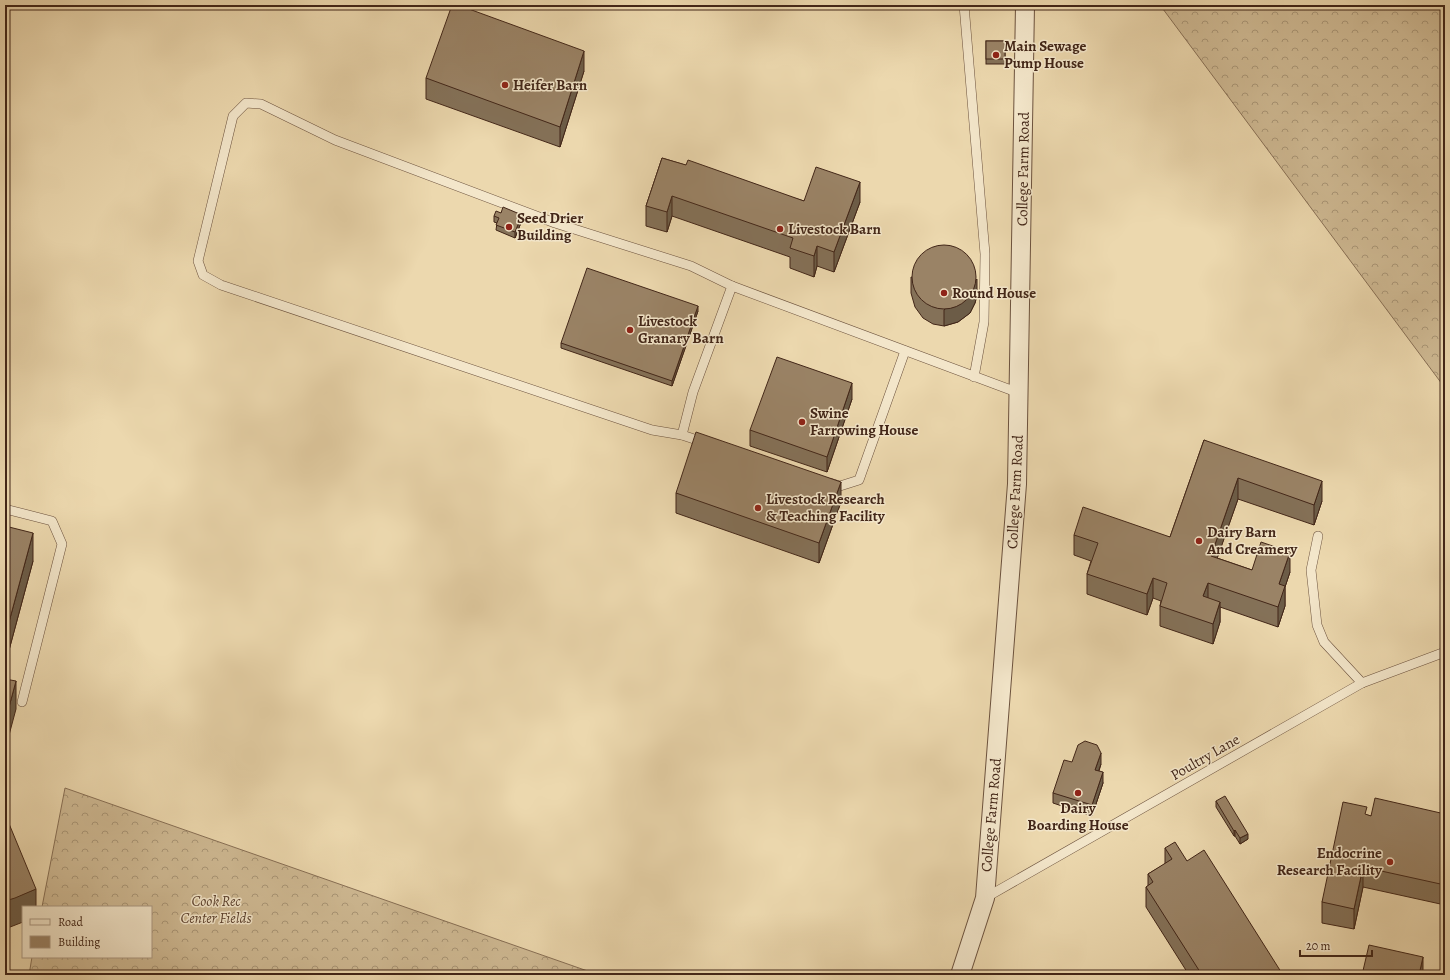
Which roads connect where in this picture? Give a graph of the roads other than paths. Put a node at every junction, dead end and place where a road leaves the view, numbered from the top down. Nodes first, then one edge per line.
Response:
1 (964, 5) edge
2 (1025, 5) edge
3 (732, 286) junction
4 (904, 351) junction
5 (974, 377) junction
6 (1019, 393) junction
7 (682, 435) junction
8 (712, 445) edge
9 (818, 479) edge
10 (5, 509) edge
11 (1318, 536) dead end
12 (1445, 652) edge
13 (1362, 683) junction
14 (22, 702) dead end
15 (984, 898) junction
16 (960, 975) edge

1 - 5 lane
2 - 6 street, College Farm Road
3 - 4 lane
3 - 7 lane
3 - 7 lane
4 - 5 lane
4 - 9 lane
5 - 6 lane
6 - 15 street, College Farm Road
7 - 8 lane
10 - 14 lane
11 - 13 lane
12 - 13 lane, Poultry Lane
13 - 15 lane, Poultry Lane
15 - 16 street, College Farm Road

